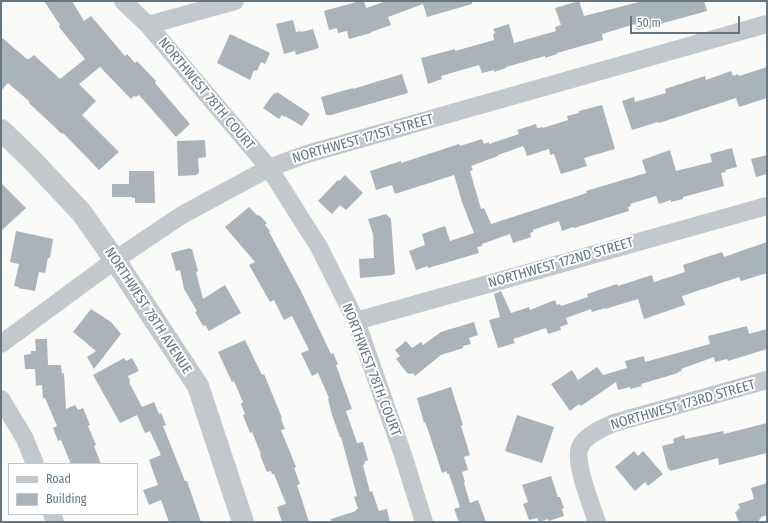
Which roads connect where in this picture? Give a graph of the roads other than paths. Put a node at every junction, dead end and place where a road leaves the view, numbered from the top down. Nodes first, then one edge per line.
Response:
1 (123, 1) edge
2 (235, 1) edge
3 (767, 24) edge
4 (148, 25) junction
5 (1, 130) edge
6 (268, 168) junction
7 (767, 206) edge
8 (115, 260) junction
9 (356, 321) junction
10 (1, 344) edge
11 (767, 380) edge
12 (1, 399) edge
13 (35, 463) edge
14 (243, 522) edge
15 (424, 522) edge
16 (597, 522) edge

1 - 4 street, NORTHWEST 78TH COURT
2 - 4 street
3 - 6 street, NORTHWEST 171ST STREET
4 - 6 street, NORTHWEST 78TH COURT
5 - 8 street, NORTHWEST 78TH AVENUE
6 - 8 street, NORTHWEST 171ST STREET
6 - 9 street, NORTHWEST 78TH COURT
7 - 9 street, NORTHWEST 172ND STREET
8 - 10 street, NORTHWEST 171ST STREET
8 - 14 street, NORTHWEST 78TH AVENUE
9 - 15 street, NORTHWEST 78TH COURT
11 - 16 street, NORTHWEST 173RD STREET
12 - 13 street

